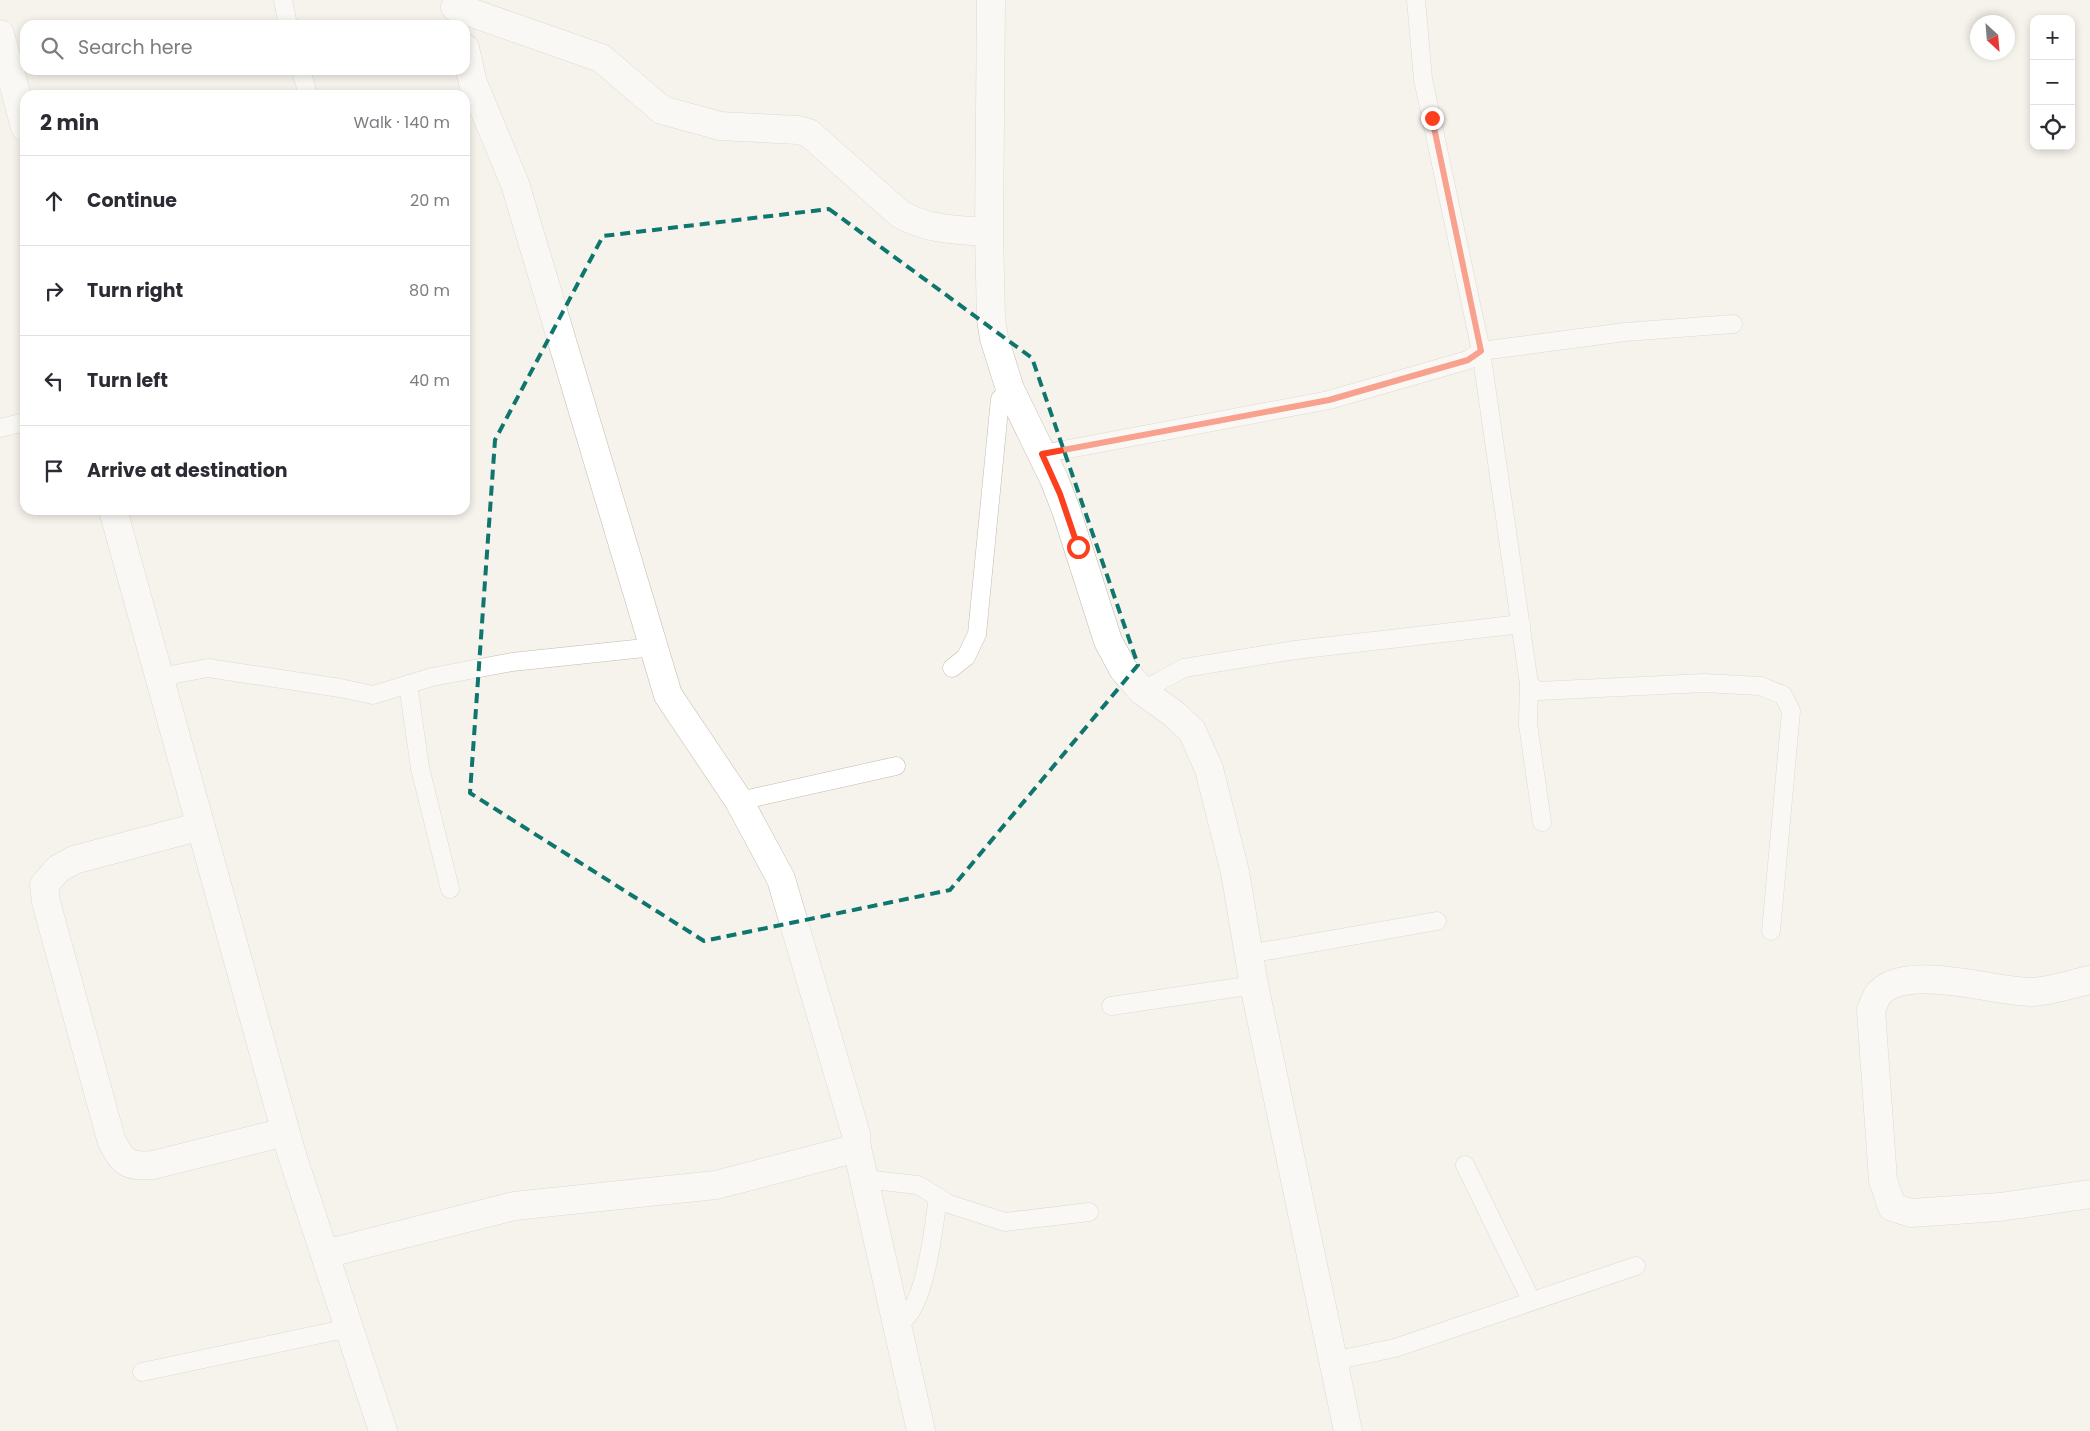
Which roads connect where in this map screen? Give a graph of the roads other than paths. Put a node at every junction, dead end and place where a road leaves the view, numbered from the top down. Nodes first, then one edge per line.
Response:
1 (283, 0) edge
2 (990, 0) edge
3 (1416, 0) edge
4 (456, 11) edge
5 (287, 20) edge
6 (0, 34) edge
7 (470, 70) edge
8 (302, 75) edge
9 (307, 90) edge
10 (20, 108) edge
11 (989, 232) junction
12 (1733, 324) dead end
13 (1481, 351) junction
14 (1010, 389) junction
15 (20, 423) edge
16 (0, 428) edge
17 (1042, 454) junction
18 (114, 515) edge
19 (1522, 624) junction
20 (654, 647) junction
21 (952, 668) dead end
22 (160, 677) junction
23 (408, 684) junction
24 (1529, 684) junction
25 (1142, 691) junction
26 (896, 766) dead end
27 (739, 800) junction
28 (1542, 822) dead end
29 (201, 826) junction
30 (450, 889) dead end
31 (1437, 921) dead end
32 (1771, 931) dead end
33 (1249, 954) junction
34 (2090, 980) edge
35 (1254, 984) junction
36 (1111, 1006) dead end
37 (286, 1132) junction
38 (856, 1148) junction
39 (1465, 1164) dead end
40 (864, 1180) junction
41 (2090, 1194) edge
42 (938, 1197) junction
43 (1089, 1212) dead end
44 (325, 1254) junction
45 (1636, 1266) dead end
46 (1531, 1300) junction
47 (897, 1327) junction
48 (349, 1328) junction
49 (1333, 1361) junction
50 (142, 1372) dead end
51 (383, 1431) edge
52 (921, 1431) edge
53 (1348, 1431) edge

1 - 5 lane
2 - 11 street
3 - 13 lane
4 - 11 street
6 - 10 street
7 - 20 street
8 - 9 lane
11 - 14 street
12 - 13 lane
13 - 17 lane
13 - 19 lane
14 - 17 street
14 - 21 lane
15 - 16 lane
17 - 25 street
18 - 22 street
19 - 24 lane
19 - 25 lane
20 - 23 lane
20 - 27 street
22 - 23 lane
22 - 29 street
23 - 30 lane
24 - 28 lane
24 - 32 lane
25 - 33 street
26 - 27 lane
27 - 38 street
29 - 37 street
29 - 37 street
31 - 33 lane
33 - 35 street
34 - 41 street
35 - 36 lane
35 - 49 street
37 - 44 street
38 - 40 street
38 - 44 street
39 - 46 lane
40 - 42 lane
40 - 47 street
42 - 43 lane
42 - 47 lane
44 - 48 street
45 - 46 lane
46 - 49 lane
47 - 52 street
48 - 50 lane
48 - 51 street
49 - 53 street

